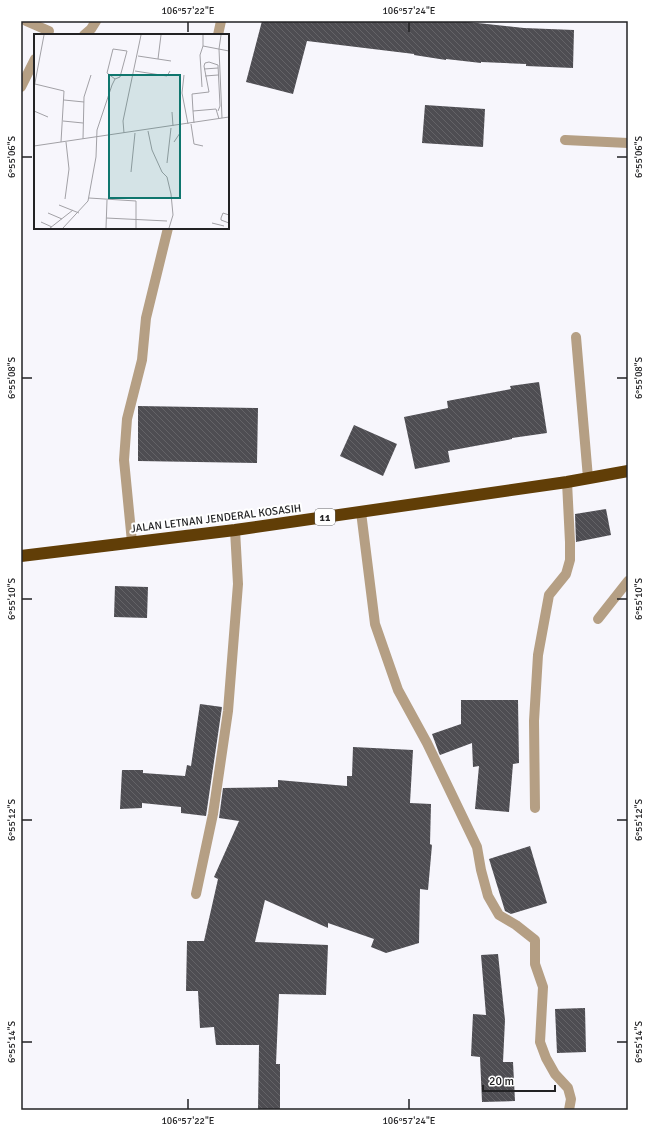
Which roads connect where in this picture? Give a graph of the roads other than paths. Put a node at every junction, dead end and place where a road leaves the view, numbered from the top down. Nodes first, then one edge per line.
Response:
1 (26, 21) edge
2 (96, 21) edge
3 (222, 21) edge
4 (48, 33) edge
5 (85, 34) edge
6 (218, 34) edge
7 (34, 61) edge
8 (21, 87) edge
9 (564, 140) dead end
10 (628, 143) edge
11 (168, 229) edge
12 (576, 337) dead end
13 (628, 471) edge
14 (588, 478) junction
15 (566, 482) junction
16 (361, 512) junction
17 (235, 530) junction
18 (132, 542) junction
19 (21, 556) edge
20 (628, 581) edge
21 (598, 619) dead end
22 (536, 808) dead end
23 (196, 894) dead end
24 (569, 1110) edge

1 - 4 street
2 - 5 street
3 - 6 street
7 - 8 street
9 - 10 street
11 - 18 street
12 - 14 street
13 - 14 highway, JALAN LETNAN JENDERAL KOSASIH / 11
14 - 15 highway, JALAN LETNAN JENDERAL KOSASIH / 11
15 - 16 highway, JALAN LETNAN JENDERAL KOSASIH / 11
15 - 22 street
16 - 17 highway, JALAN LETNAN JENDERAL KOSASIH / 11
16 - 24 street
17 - 18 highway, JALAN LETNAN JENDERAL KOSASIH / 11
17 - 23 street
18 - 19 highway, JALAN LETNAN JENDERAL KOSASIH / 11
20 - 21 street

